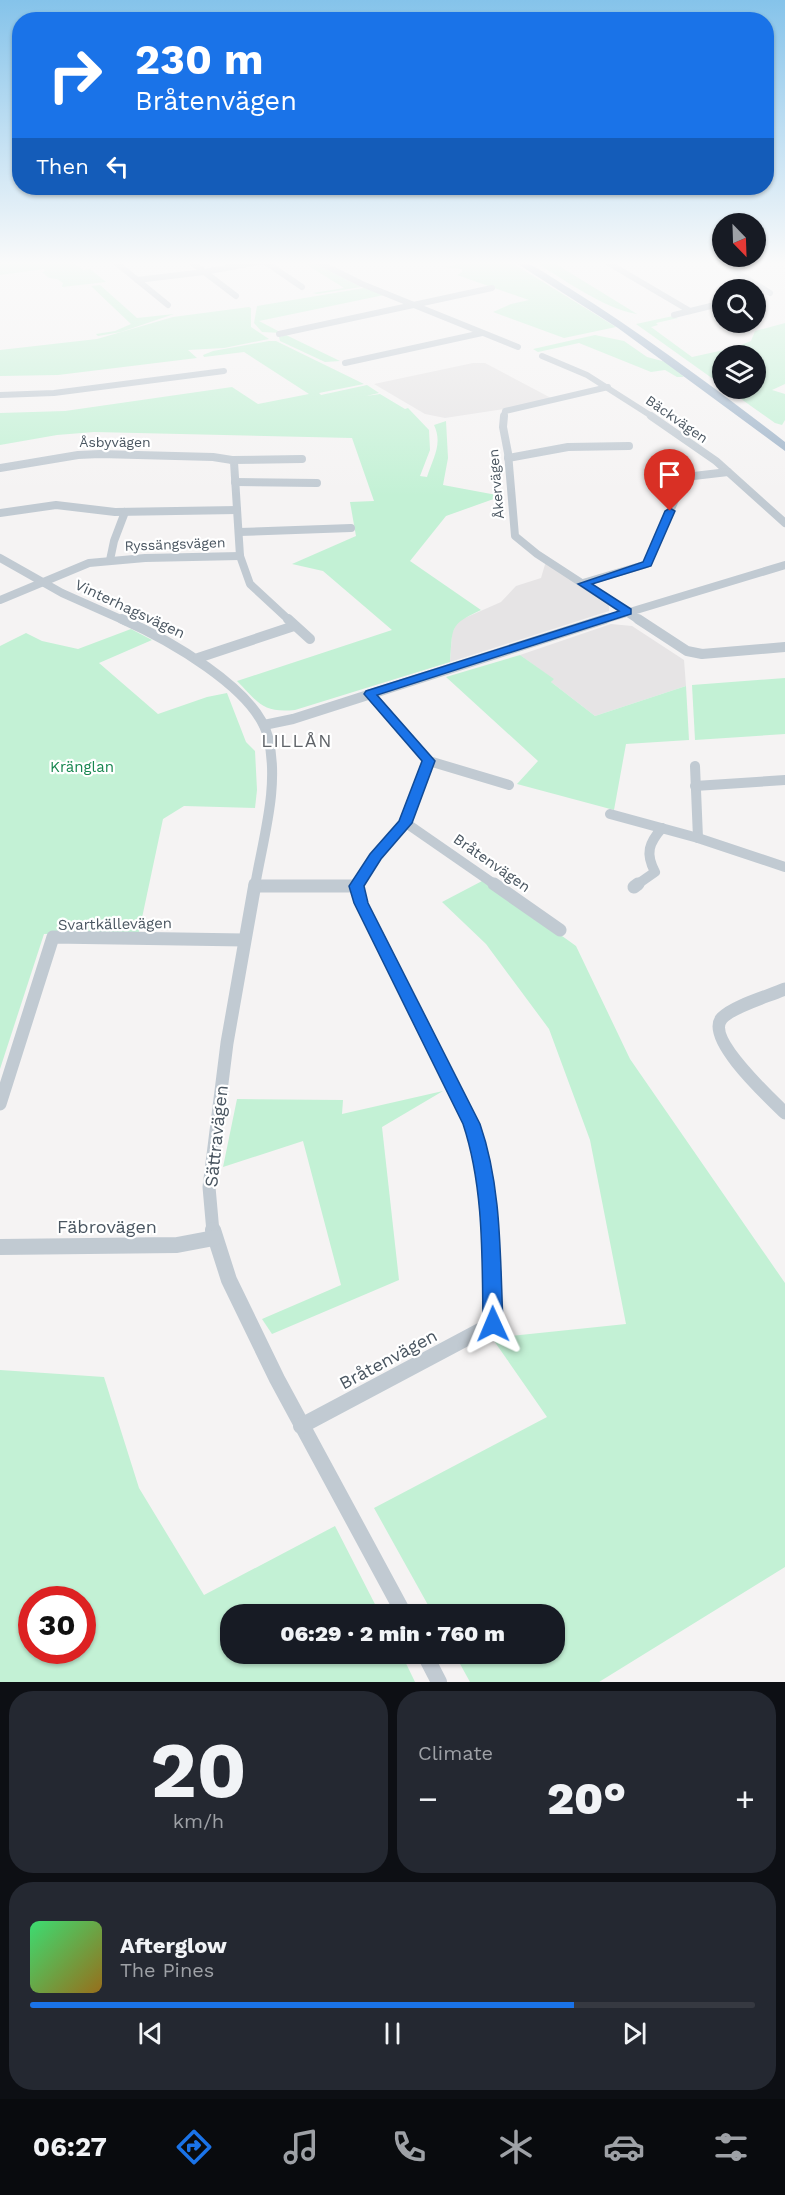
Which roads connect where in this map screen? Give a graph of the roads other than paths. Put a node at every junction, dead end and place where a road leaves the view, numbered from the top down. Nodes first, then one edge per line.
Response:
1 (452, 339) edge
2 (500, 339) edge
3 (644, 339) edge
4 (646, 339) edge
5 (518, 346) dead end
6 (542, 356) dead end
7 (345, 363) dead end
8 (224, 371) dead end
9 (608, 387) junction
10 (0, 394) edge
11 (785, 437) edge
12 (629, 446) dead end
13 (785, 448) edge
14 (508, 458) junction
15 (302, 459) dead end
16 (232, 460) junction
17 (0, 468) edge
18 (728, 472) junction
19 (235, 482) junction
20 (317, 483) dead end
21 (237, 510) junction
22 (125, 512) junction
23 (0, 513) edge
24 (785, 523) edge
25 (351, 528) dead end
26 (239, 532) junction
27 (240, 556) junction
28 (0, 558) edge
29 (110, 560) junction
30 (785, 565) edge
31 (40, 582) junction
32 (583, 584) junction
33 (0, 600) edge
34 (627, 612) junction
35 (294, 626) junction
36 (310, 639) dead end
37 (785, 647) edge
38 (198, 658) junction
39 (370, 694) junction
40 (264, 725) junction
41 (429, 761) junction
42 (695, 766) dead end
43 (785, 780) edge
44 (509, 785) dead end
45 (695, 786) junction
46 (610, 814) dead end
47 (406, 823) junction
48 (662, 828) junction
49 (698, 838) junction
50 (785, 867) edge
51 (255, 886) junction
52 (356, 886) junction
53 (633, 886) dead end
54 (560, 930) dead end
55 (244, 940) junction
56 (785, 989) edge
57 (0, 1104) edge
58 (785, 1113) edge
59 (214, 1238) junction
60 (0, 1247) edge
61 (301, 1426) junction
62 (399, 1604) edge
63 (430, 1664) edge
64 (439, 1682) edge

1 - 7 street
2 - 5 street
3 - 13 highway
4 - 11 highway
6 - 9 street, Bäckvägen
8 - 10 street
9 - 14 street, Åkervägen
9 - 18 street, Bäckvägen
12 - 14 street
14 - 32 street, Åkervägen
15 - 16 street, Åsbyvägen
16 - 17 street, Åsbyvägen
16 - 19 street
18 - 24 street, Bäckvägen
18 - 32 street
19 - 20 street
19 - 21 street
21 - 22 street
21 - 26 street
22 - 23 street
22 - 29 street, Ryssängsvägen
25 - 26 street
26 - 27 street
27 - 29 street, Ryssängsvägen
27 - 35 street
28 - 31 street, Vinterhagsvägen
29 - 31 street, Ryssängsvägen
30 - 34 street
31 - 33 street, Ryssängsvägen
31 - 38 street, Vinterhagsvägen
32 - 34 street, Åkervägen
34 - 37 street, Åkervägen
34 - 39 street
35 - 36 street
35 - 38 street
38 - 40 street, Vinterhagsvägen
39 - 40 street
39 - 41 street
40 - 51 street, Sättravägen
41 - 44 street
41 - 47 street
42 - 45 street
43 - 45 street
45 - 49 street
46 - 48 street
47 - 52 street
47 - 54 street, Bråtenvägen
48 - 49 street
48 - 53 street
49 - 50 street
51 - 52 street
51 - 55 street, Sättravägen
52 - 61 street, Bråtenvägen
55 - 57 street, Svartkällevägen
55 - 59 street, Sättravägen
56 - 58 street
59 - 60 street, Fäbrovägen
59 - 61 street, Sättravägen
61 - 62 street, Sättravägen
63 - 64 street

